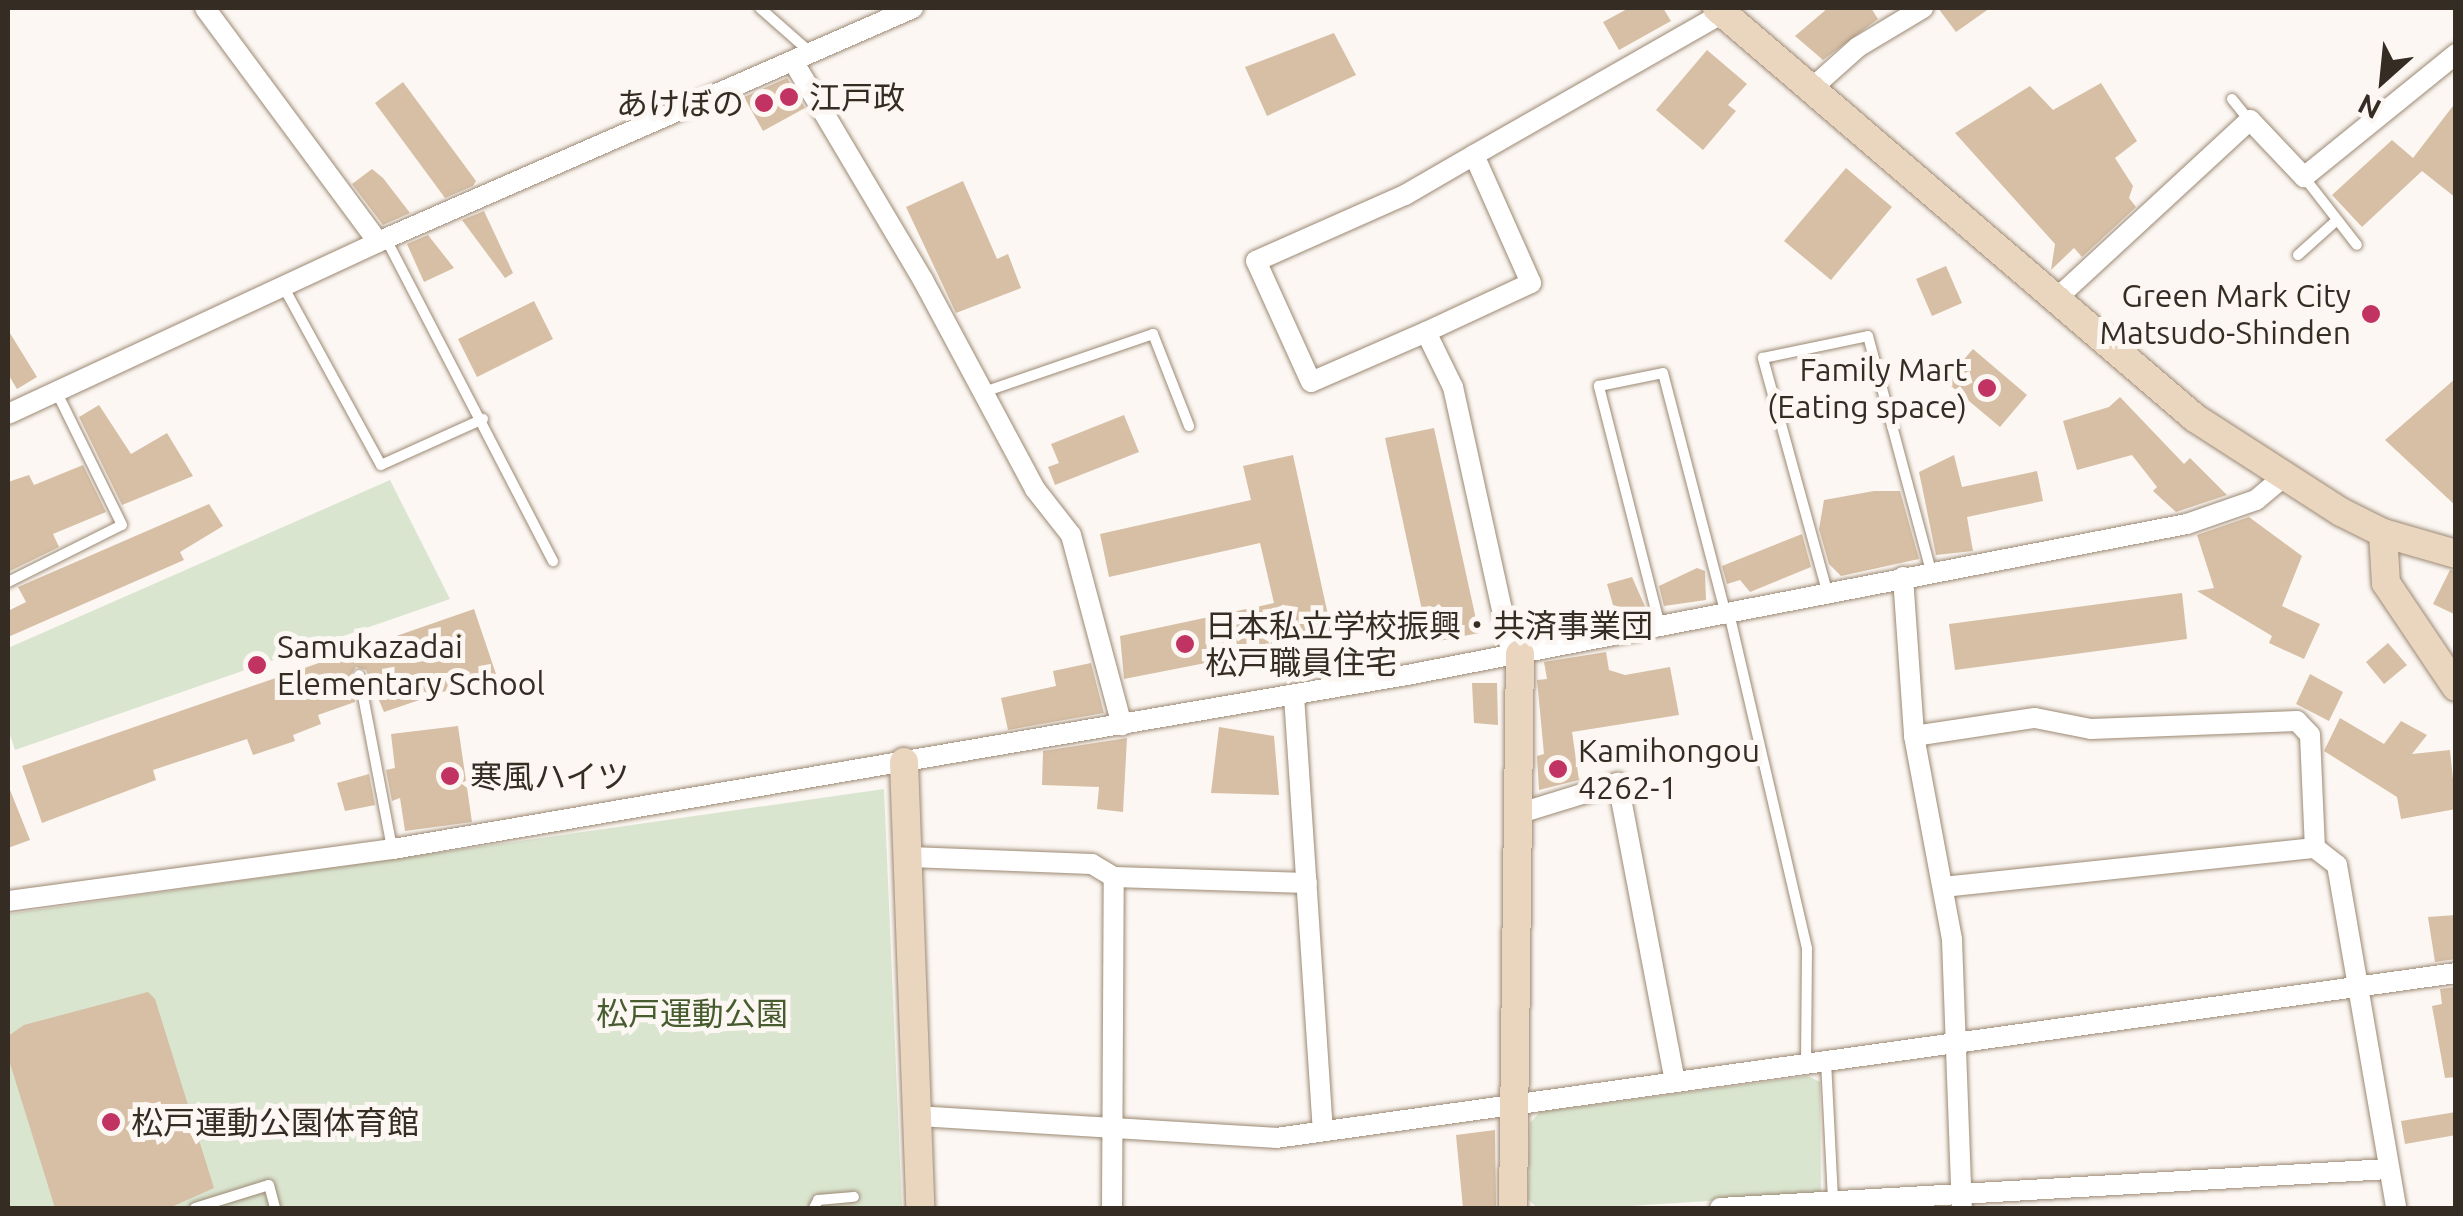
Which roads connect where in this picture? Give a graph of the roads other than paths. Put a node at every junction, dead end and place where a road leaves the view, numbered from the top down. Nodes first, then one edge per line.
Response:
1 (205, 8) edge
2 (760, 8) edge
3 (914, 8) edge
4 (1923, 8) edge
5 (1720, 10) edge
6 (2456, 54) edge
7 (802, 57) junction
8 (1811, 89) junction
9 (2232, 99) dead end
10 (2250, 120) junction
11 (1474, 155) junction
12 (2304, 177) junction
13 (2337, 220) junction
14 (382, 241) junction
15 (2358, 244) dead end
16 (2298, 256) dead end
17 (283, 285) junction
18 (2056, 300) junction
19 (1426, 332) junction
20 (56, 390) junction
21 (980, 394) junction
22 (8, 414) edge
23 (483, 420) junction
24 (1189, 426) dead end
25 (2283, 477) junction
26 (2383, 533) junction
27 (2456, 554) edge
28 (554, 562) dead end
29 (1932, 570) junction
30 (1903, 577) junction
31 (8, 582) edge
32 (1827, 591) junction
33 (1726, 611) junction
34 (1660, 626) junction
35 (1516, 655) junction
36 (359, 676) dead end
37 (2456, 687) edge
38 (1294, 696) junction
39 (1122, 725) junction
40 (1914, 736) junction
41 (904, 762) junction
42 (1517, 814) junction
43 (2315, 848) junction
44 (392, 849) junction
45 (910, 857) junction
46 (1114, 877) junction
47 (1307, 883) junction
48 (1943, 887) junction
49 (8, 901) edge
50 (2456, 973) edge
51 (2358, 990) junction
52 (1956, 1045) junction
53 (1816, 1062) junction
54 (1675, 1082) junction
55 (1515, 1105) junction
56 (917, 1116) junction
57 (1110, 1128) junction
58 (1322, 1130) junction
59 (2388, 1169) junction
60 (854, 1197) dead end
61 (1961, 1201) edge
62 (1833, 1202) junction
63 (195, 1208) edge
64 (276, 1208) edge
65 (814, 1208) edge
66 (920, 1208) edge
67 (1112, 1208) edge
68 (1514, 1208) edge
69 (1720, 1208) edge
70 (2396, 1208) edge

1 - 14 street
2 - 7 lane
3 - 7 street
4 - 8 street
5 - 8 street
5 - 11 street
6 - 12 street
7 - 14 street
7 - 21 street
8 - 18 street
9 - 10 lane
10 - 12 street
10 - 18 street
11 - 19 street
11 - 19 street
12 - 13 lane
13 - 15 lane
13 - 16 lane
14 - 17 street
14 - 23 lane
17 - 20 street
17 - 23 lane
18 - 25 street
19 - 35 street
20 - 22 street
20 - 31 lane
21 - 24 lane
21 - 39 street
23 - 28 lane
25 - 26 street
25 - 29 street
26 - 27 street
26 - 37 street
29 - 30 street
29 - 32 lane
30 - 32 street
30 - 40 street
32 - 33 street
33 - 34 street
33 - 34 lane
33 - 53 lane
34 - 35 street
35 - 38 street
35 - 42 street
36 - 44 lane
38 - 39 street
38 - 47 street
39 - 41 street
40 - 43 street
40 - 48 street
41 - 44 street
41 - 45 street
42 - 54 street
42 - 55 street
43 - 48 street
43 - 51 street
44 - 49 street
45 - 46 street
45 - 56 street
46 - 47 street
46 - 57 street
47 - 58 street
48 - 52 street
50 - 51 street
51 - 52 street
51 - 59 street
52 - 53 street
52 - 61 street
53 - 54 street
53 - 62 lane
54 - 55 street
55 - 58 street
55 - 68 street
56 - 57 street
56 - 66 street
57 - 58 street
57 - 67 street
59 - 61 street
59 - 70 street
60 - 65 lane
61 - 62 street
62 - 69 street
63 - 64 lane

